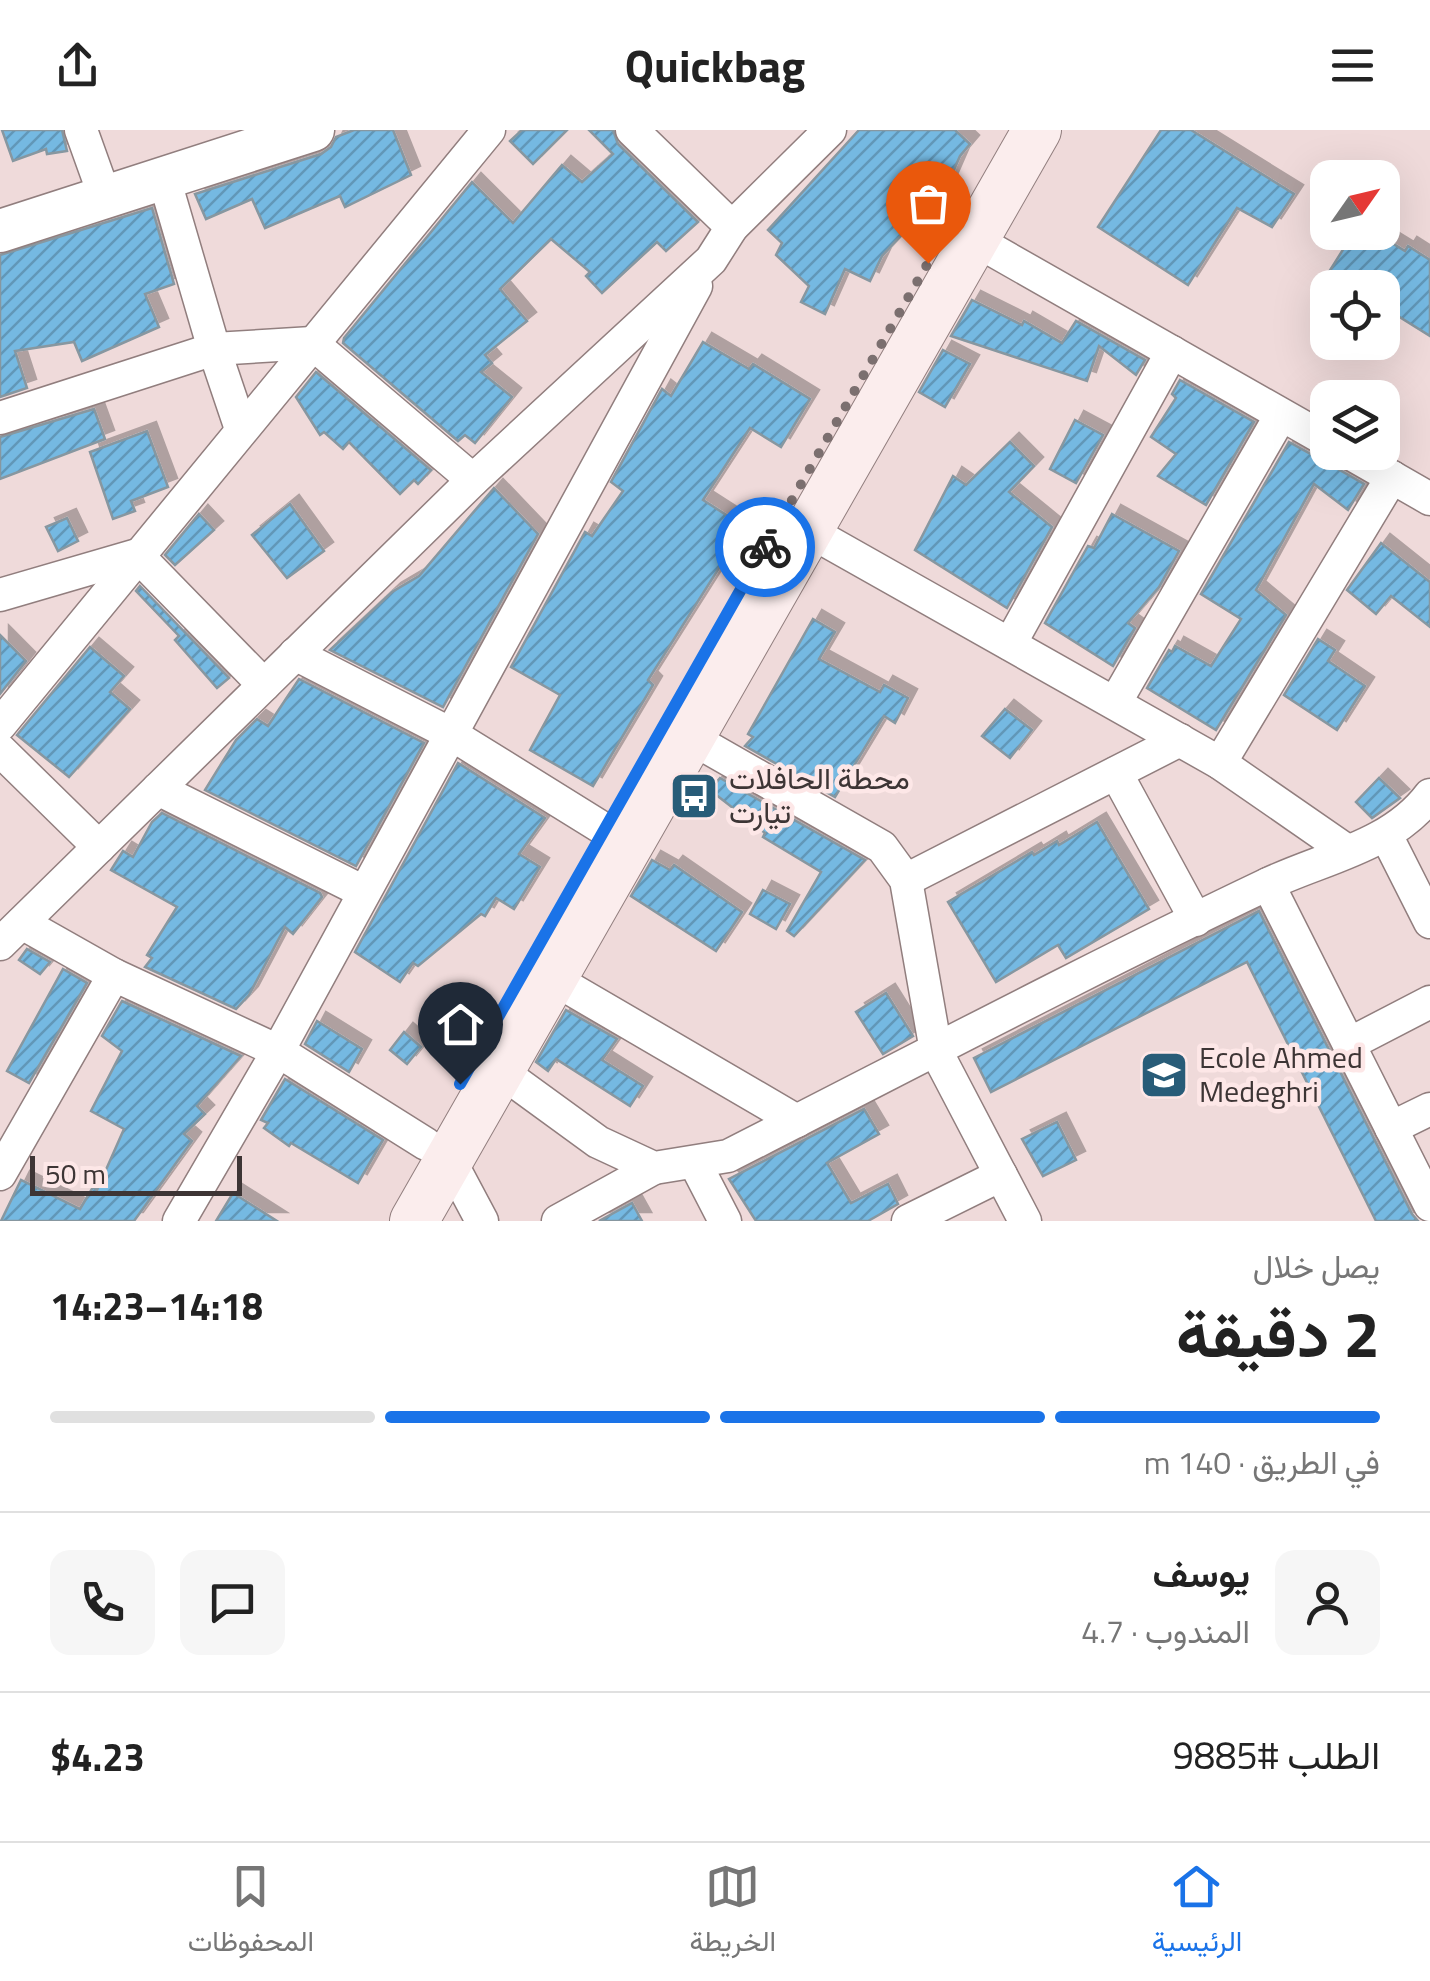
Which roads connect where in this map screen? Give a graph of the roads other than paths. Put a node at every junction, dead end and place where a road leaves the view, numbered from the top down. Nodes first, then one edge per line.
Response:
1 (81, 130) edge
2 (224, 130) edge
3 (314, 130) edge
4 (488, 130) edge
5 (632, 130) edge
6 (830, 130) edge
7 (1004, 130) edge
8 (1037, 130) edge
9 (164, 178) junction
10 (100, 185) junction
11 (0, 204) edge
12 (732, 227) junction
13 (0, 231) edge
14 (975, 240) junction
15 (710, 260) junction
16 (312, 343) junction
17 (214, 350) junction
18 (1172, 352) junction
19 (1281, 414) junction
20 (0, 418) edge
21 (242, 429) junction
22 (1310, 431) edge
23 (1378, 470) edge
24 (1392, 478) junction
25 (473, 480) junction
26 (1430, 499) edge
27 (809, 531) junction
28 (136, 555) junction
29 (0, 596) edge
30 (1010, 644) junction
31 (296, 654) junction
32 (264, 685) junction
33 (1115, 704) junction
34 (0, 725) edge
35 (451, 734) junction
36 (691, 738) junction
37 (1180, 740) junction
38 (0, 750) edge
39 (1220, 762) junction
40 (1116, 773) junction
41 (158, 788) junction
42 (1430, 795) edge
43 (604, 829) junction
44 (1386, 836) junction
45 (99, 847) junction
46 (1347, 851) junction
47 (906, 880) junction
48 (1268, 884) junction
49 (364, 892) junction
50 (1196, 920) junction
51 (1430, 922) edge
52 (11, 933) edge
53 (114, 975) junction
54 (552, 978) junction
55 (1430, 1002) edge
56 (1349, 1044) junction
57 (278, 1050) junction
58 (936, 1051) junction
59 (499, 1070) junction
60 (1430, 1110) edge
61 (797, 1121) junction
62 (1391, 1128) junction
63 (438, 1151) junction
64 (695, 1163) junction
65 (654, 1168) junction
66 (0, 1174) edge
67 (1001, 1176) junction
68 (1430, 1205) edge
69 (178, 1221) edge
70 (383, 1221) edge
71 (414, 1221) edge
72 (482, 1221) edge
73 (558, 1221) edge
74 (725, 1221) edge
75 (908, 1221) edge
76 (1025, 1221) edge

1 - 10 street
2 - 10 street
3 - 9 street
4 - 16 street
5 - 12 street
6 - 12 street
7 - 43 main road
8 - 14 main road
9 - 10 street
9 - 17 street
10 - 11 street
10 - 13 street
12 - 15 street
14 - 18 street
14 - 27 main road
15 - 25 street
15 - 35 street
16 - 17 street
16 - 21 street
16 - 25 street
17 - 20 street
17 - 21 street
18 - 19 street
18 - 30 street
19 - 22 street
19 - 33 street
21 - 28 street
23 - 24 street
24 - 26 street
24 - 39 street
25 - 31 street
27 - 30 street
27 - 36 main road
28 - 29 street
28 - 32 street
28 - 34 street
30 - 33 street
31 - 32 street
31 - 35 street
32 - 41 street
33 - 37 street
35 - 43 street
35 - 49 street
36 - 47 street
36 - 54 main road
37 - 39 street
37 - 40 street
38 - 45 street
39 - 46 street
40 - 47 street
40 - 50 street
41 - 45 street
41 - 49 street
42 - 44 street
43 - 63 main road
44 - 46 street
44 - 51 street
45 - 52 street
46 - 48 street
47 - 58 street
48 - 50 street
48 - 56 street
49 - 57 street
50 - 58 street
52 - 53 street
53 - 57 street
53 - 66 street
54 - 59 main road
54 - 61 street
55 - 56 street
56 - 62 street
57 - 63 street
57 - 69 street
58 - 61 street
58 - 67 street
59 - 63 main road
59 - 65 street
60 - 62 street
61 - 64 street
62 - 68 street
63 - 70 main road
63 - 71 main road
63 - 72 street
64 - 65 street
64 - 74 street
65 - 73 street
67 - 75 street
67 - 76 street

